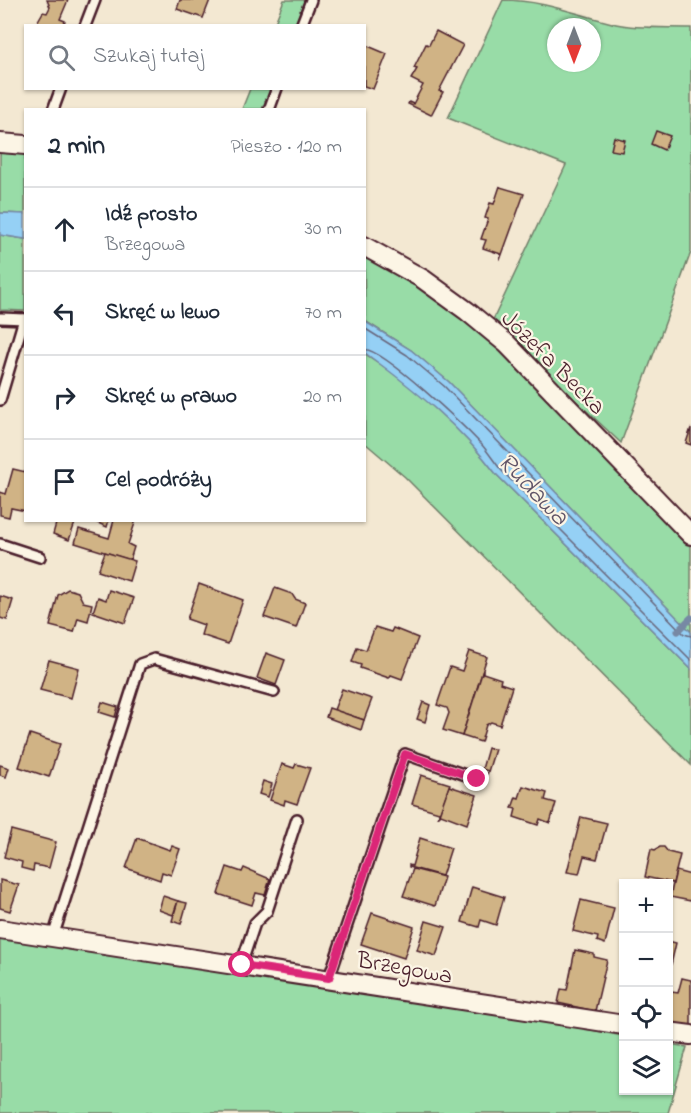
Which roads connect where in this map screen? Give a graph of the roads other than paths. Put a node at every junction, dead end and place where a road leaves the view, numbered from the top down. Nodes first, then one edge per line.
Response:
1 (94, 0) edge
2 (310, 0) edge
3 (86, 24) edge
4 (302, 24) edge
5 (60, 90) edge
6 (276, 90) edge
7 (55, 108) edge
8 (270, 108) edge
9 (0, 143) edge
10 (24, 145) edge
11 (366, 247) edge
12 (0, 318) edge
13 (24, 319) edge
14 (24, 322) edge
15 (0, 400) edge
16 (691, 535) edge
17 (0, 544) edge
18 (40, 557) dead end
19 (274, 692) dead end
20 (477, 779) dead end
21 (297, 819) dead end
22 (0, 929) edge
23 (52, 937) junction
24 (242, 965) junction
25 (329, 978) junction
26 (619, 1024) edge
27 (673, 1033) edge
28 (691, 1035) edge

1 - 3 lane
2 - 4 lane
5 - 7 lane
6 - 8 lane
9 - 10 street
11 - 16 street, Józefa Becka
12 - 13 lane
14 - 15 lane
17 - 18 lane
19 - 23 lane
20 - 25 lane
21 - 24 lane
22 - 23 street, Brzegowa
23 - 24 street, Brzegowa
24 - 25 street, Brzegowa
25 - 26 street, Brzegowa
27 - 28 street

